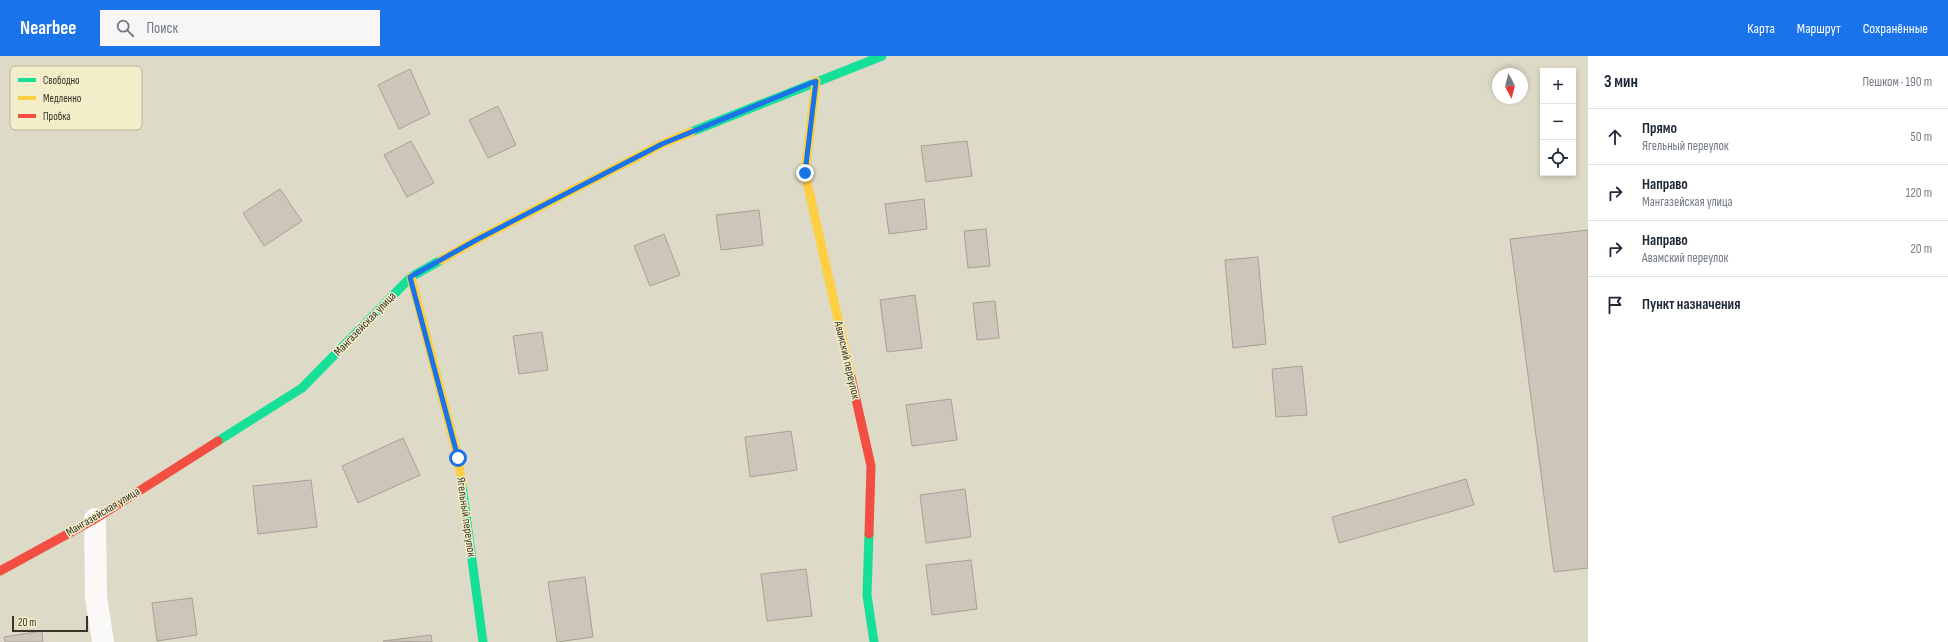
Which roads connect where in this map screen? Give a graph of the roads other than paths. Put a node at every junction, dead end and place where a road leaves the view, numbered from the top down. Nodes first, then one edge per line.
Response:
1 (882, 56) edge
2 (816, 81) junction
3 (410, 277) junction
4 (95, 519) junction
5 (0, 571) edge
6 (103, 642) edge
7 (483, 642) edge
8 (874, 642) edge

1 - 2 street, Мангазейская улица
2 - 3 street, Мангазейская улица
2 - 8 street, Авамский переулок
3 - 4 street, Мангазейская улица
3 - 7 street, Ягельный переулок
4 - 5 street, Мангазейская улица
4 - 6 street

